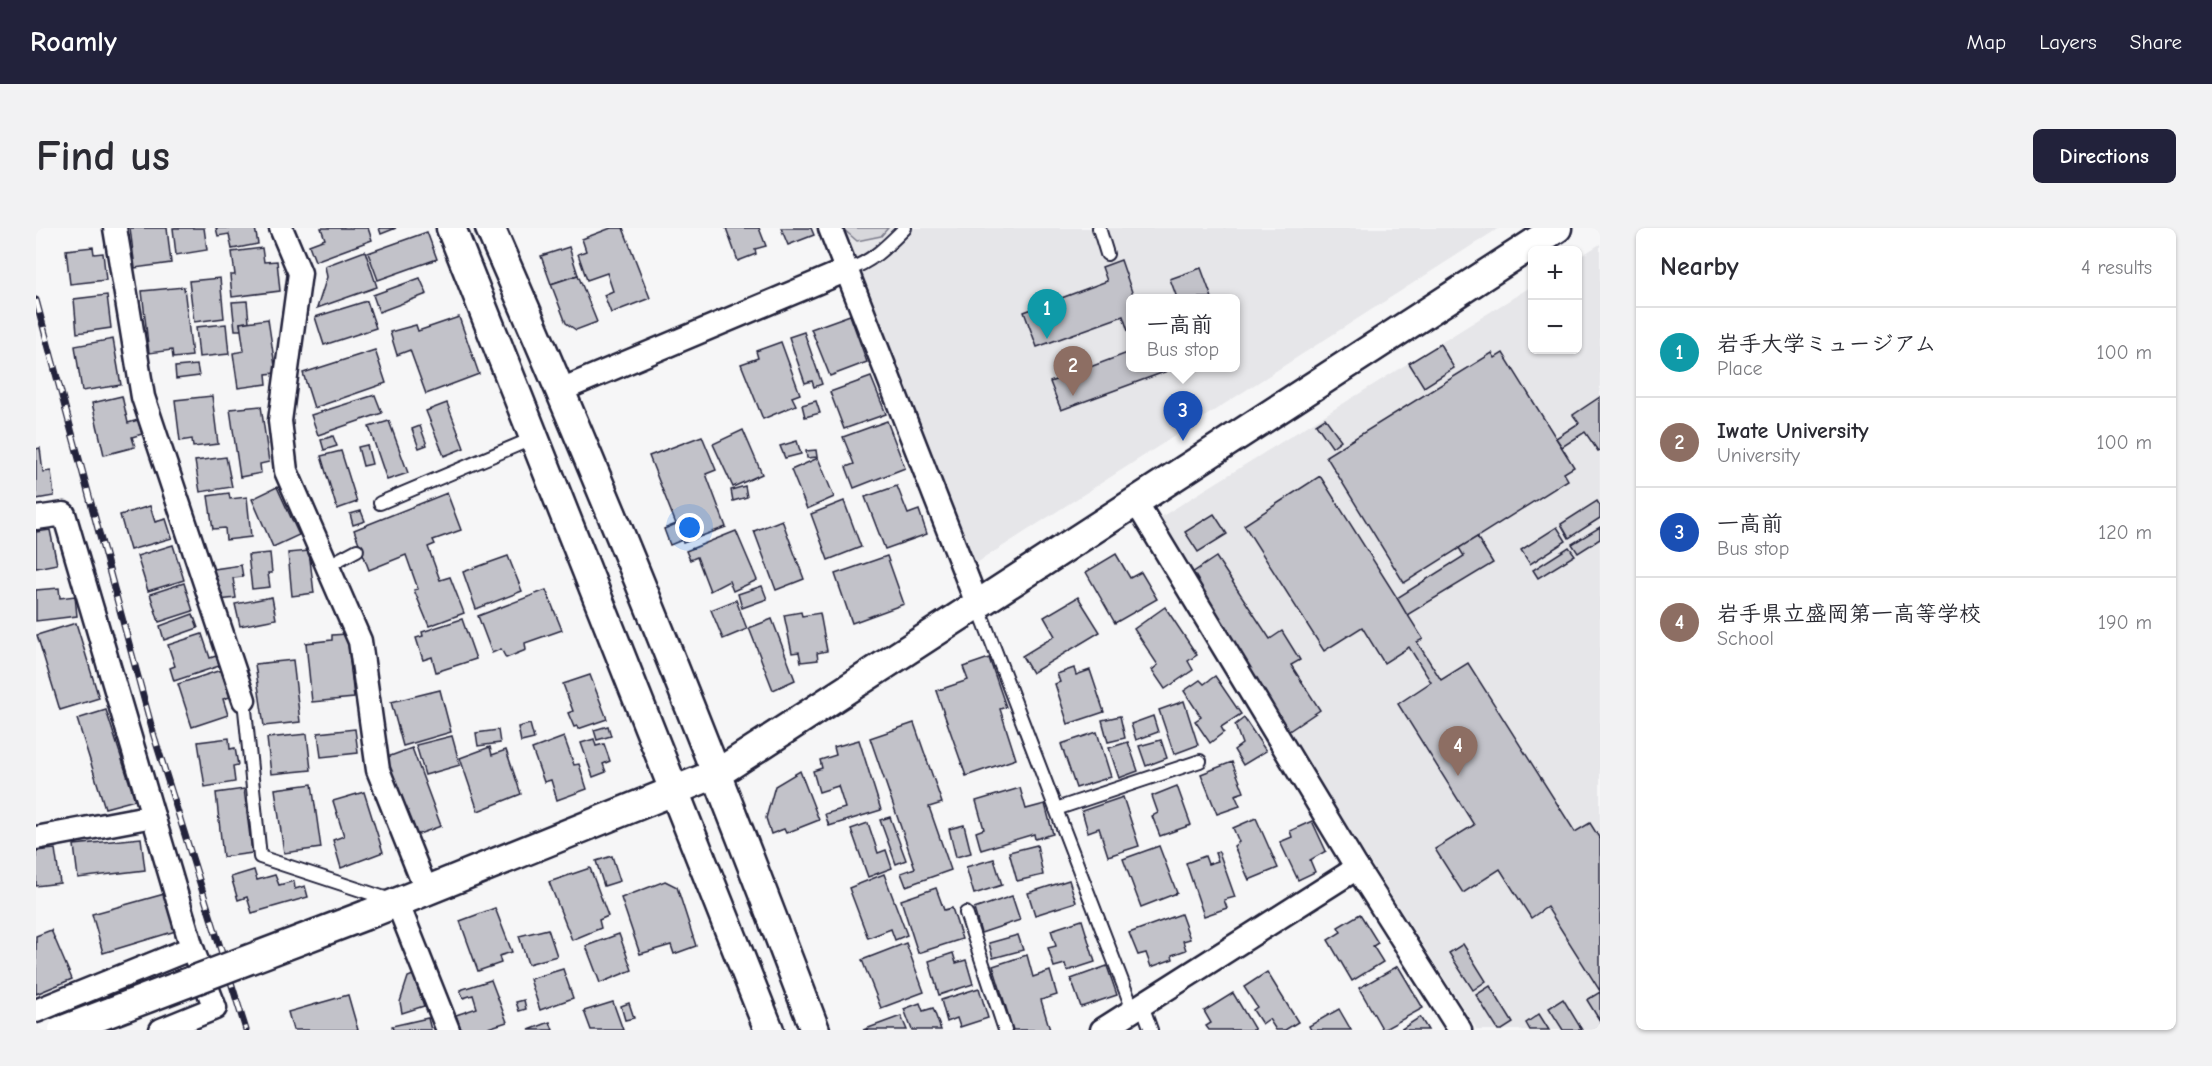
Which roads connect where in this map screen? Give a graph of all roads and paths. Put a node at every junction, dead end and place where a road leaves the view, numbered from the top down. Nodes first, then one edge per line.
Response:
1 (115, 228) edge
2 (281, 228) edge
3 (451, 228) edge
4 (490, 228) edge
5 (830, 228) edge
6 (904, 228) edge
7 (1099, 228) edge
8 (1557, 228) edge
9 (1107, 254) dead end
10 (847, 270) junction
11 (561, 390) junction
12 (535, 438) junction
13 (1136, 502) junction
14 (380, 503) dead end
15 (36, 518) edge
16 (357, 550) dead end
17 (327, 566) junction
18 (978, 606) junction
19 (244, 700) joint
20 (1200, 761) dead end
21 (718, 773) junction
22 (675, 790) junction
23 (1056, 809) junction
24 (153, 816) junction
25 (36, 838) edge
26 (1357, 868) junction
27 (426, 890) junction
28 (396, 902) junction
29 (966, 914) dead end
30 (192, 948) junction
31 (1137, 1007) junction
32 (36, 1011) edge
33 (63, 1030) edge
34 (161, 1030) edge
35 (448, 1030) edge
36 (768, 1030) edge
37 (815, 1030) edge
38 (1005, 1030) edge
39 (1101, 1030) edge
40 (1151, 1030) edge
41 (1460, 1030) edge

1 - 19 street
2 - 17 street
3 - 12 street
4 - 11 street
5 - 10 street
6 - 10 lane
7 - 9 lane
8 - 13 street
10 - 11 street
10 - 18 street
11 - 21 street
12 - 14 lane
12 - 22 street
13 - 18 street
13 - 26 street
15 - 24 street
16 - 17 lane
17 - 27 street
18 - 21 street
18 - 23 lane
19 - 28 lane
20 - 23 lane
21 - 22 street
21 - 37 street
22 - 27 street
22 - 36 street
23 - 31 lane
24 - 25 street
24 - 30 street
26 - 31 street
26 - 41 street
27 - 28 street
28 - 33 street, bridge
28 - 35 street
29 - 38 lane
30 - 32 street
30 - 34 street
31 - 39 street
31 - 40 lane

